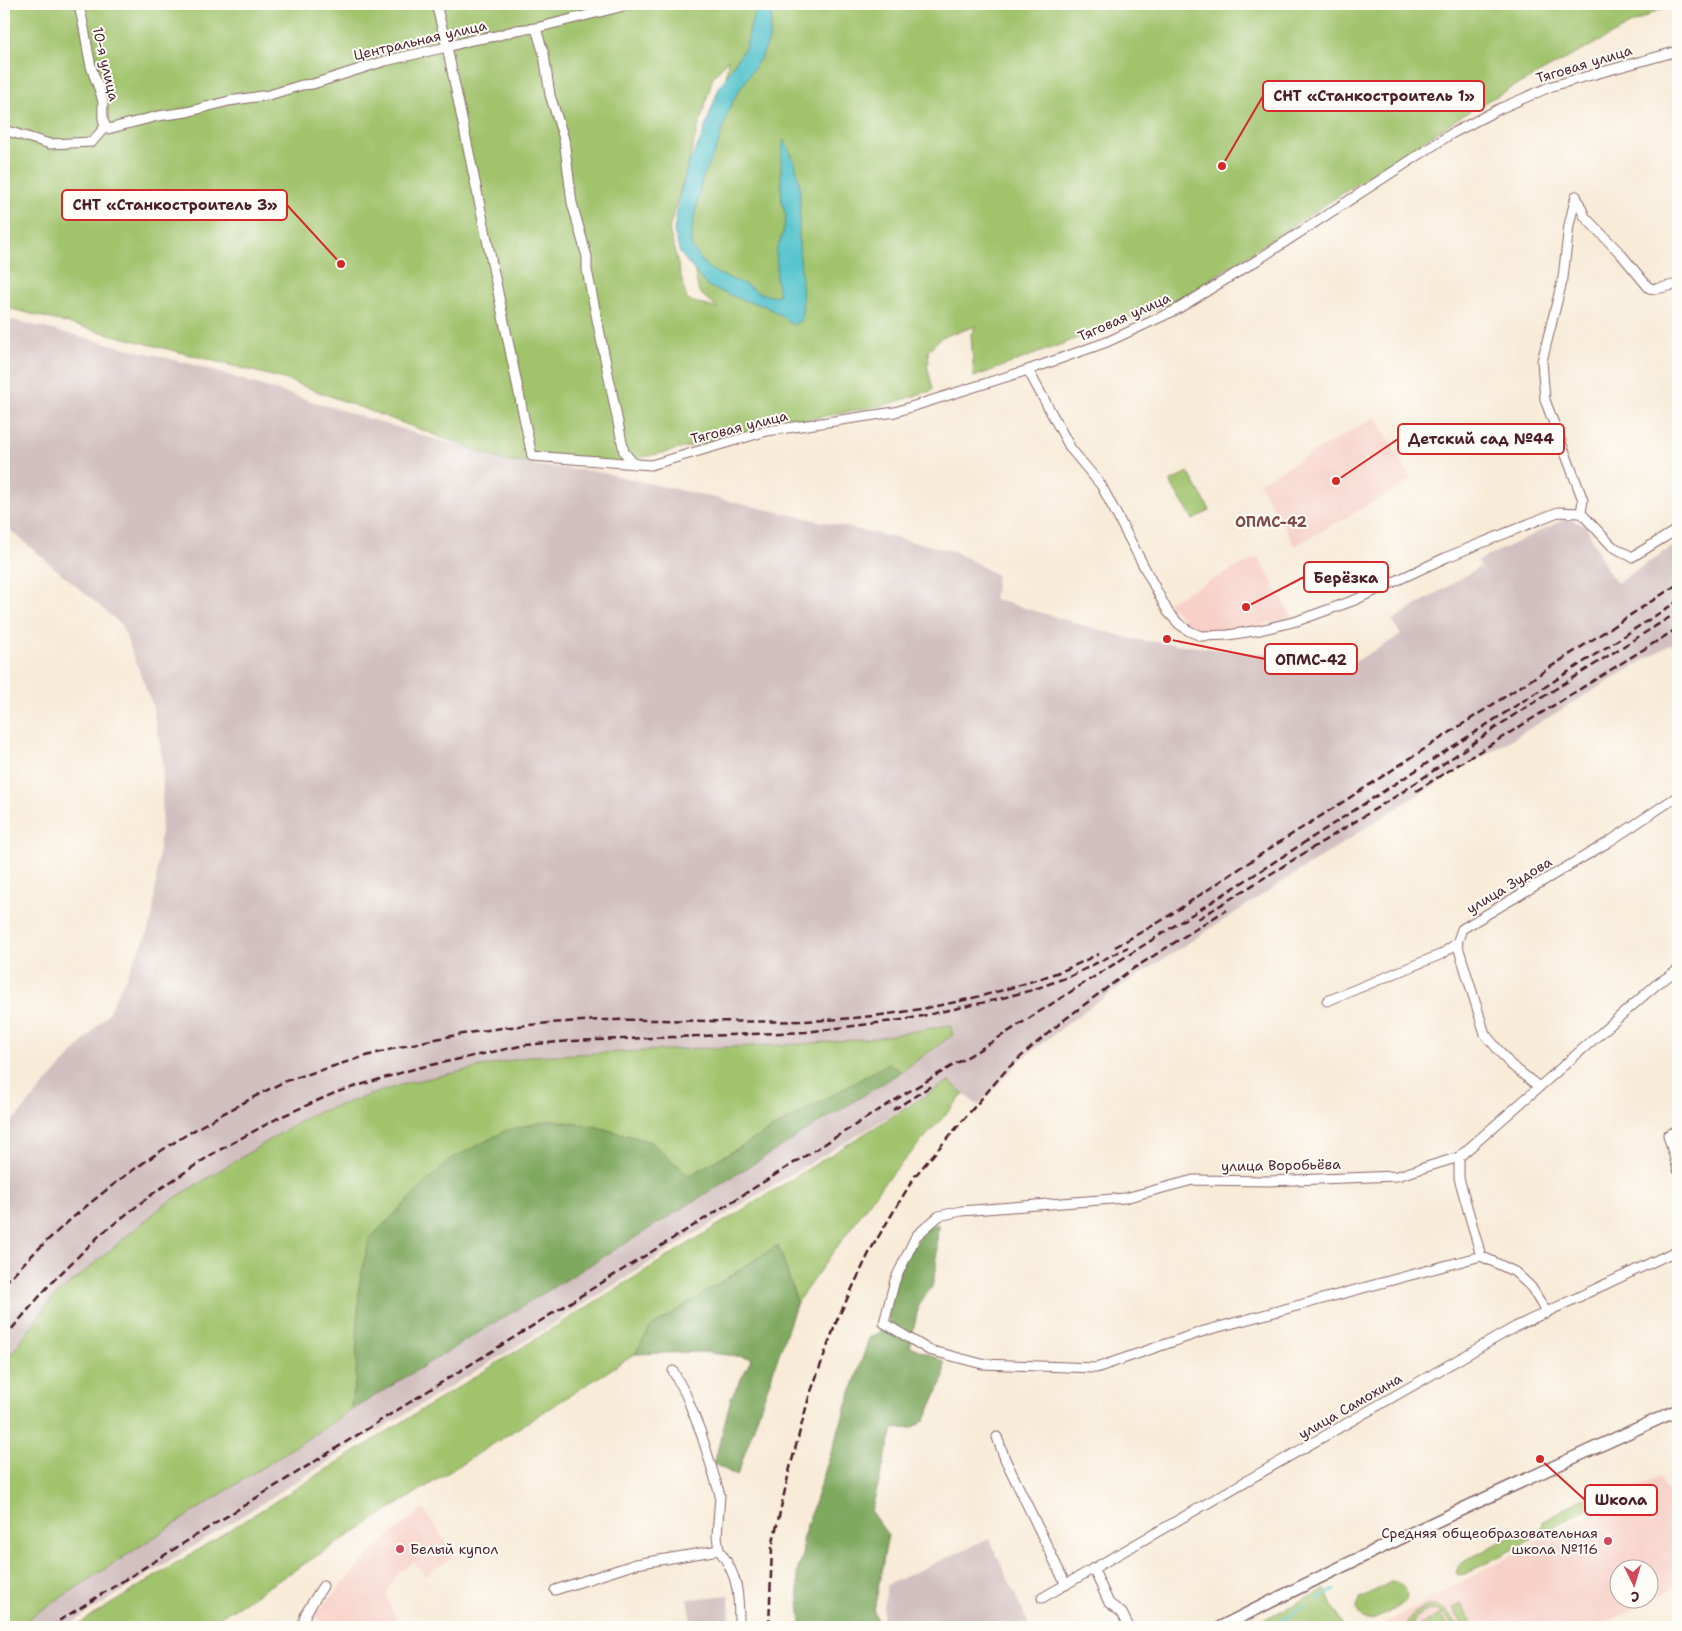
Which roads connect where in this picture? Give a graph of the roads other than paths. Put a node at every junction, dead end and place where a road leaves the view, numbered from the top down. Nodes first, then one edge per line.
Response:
1 (78, 4) edge
2 (436, 4) edge
3 (632, 4) edge
4 (536, 28) junction
5 (447, 47) junction
6 (1678, 51) edge
7 (107, 128) junction
8 (4, 130) edge
9 (1678, 284) edge
10 (1028, 370) junction
11 (634, 464) junction
12 (1581, 513) junction
13 (1678, 528) edge
14 (1678, 796) edge
15 (1457, 943) junction
16 (1678, 970) edge
17 (1327, 1001) dead end
18 (1539, 1087) junction
19 (1678, 1130) edge
20 (1459, 1157) junction
21 (1678, 1170) edge
22 (1678, 1250) edge
23 (1481, 1256) junction
24 (1547, 1313) junction
25 (673, 1371) dead end
26 (1678, 1410) edge
27 (997, 1437) dead end
28 (719, 1550) junction
29 (1093, 1568) junction
30 (1066, 1585) junction
31 (322, 1586) dead end
32 (555, 1590) dead end
33 (1042, 1598) dead end
34 (302, 1627) edge
35 (738, 1627) edge
36 (1129, 1627) edge
37 (1221, 1627) edge

1 - 7 street, 10-я улица
2 - 5 street
3 - 4 street, Центральная улица
4 - 5 street, Центральная улица
4 - 11 street
5 - 7 street, Центральная улица
5 - 11 street, Тяговая улица
6 - 10 street, Тяговая улица
7 - 8 street
9 - 12 street
10 - 11 street, Тяговая улица
10 - 12 street
12 - 13 street
14 - 15 street, улица Зудова
15 - 17 street, улица Зудова
15 - 18 street
16 - 18 street, улица Воробьёва
18 - 20 street, улица Воробьёва
19 - 21 street
20 - 23 street
20 - 23 street, улица Воробьёва
22 - 24 street, улица Самохина
23 - 24 street
24 - 29 street, улица Самохина
25 - 28 street
26 - 37 street
27 - 30 street
28 - 32 street
28 - 35 street
29 - 30 street, улица Самохина
29 - 36 street
30 - 33 street, улица Самохина
31 - 34 street

